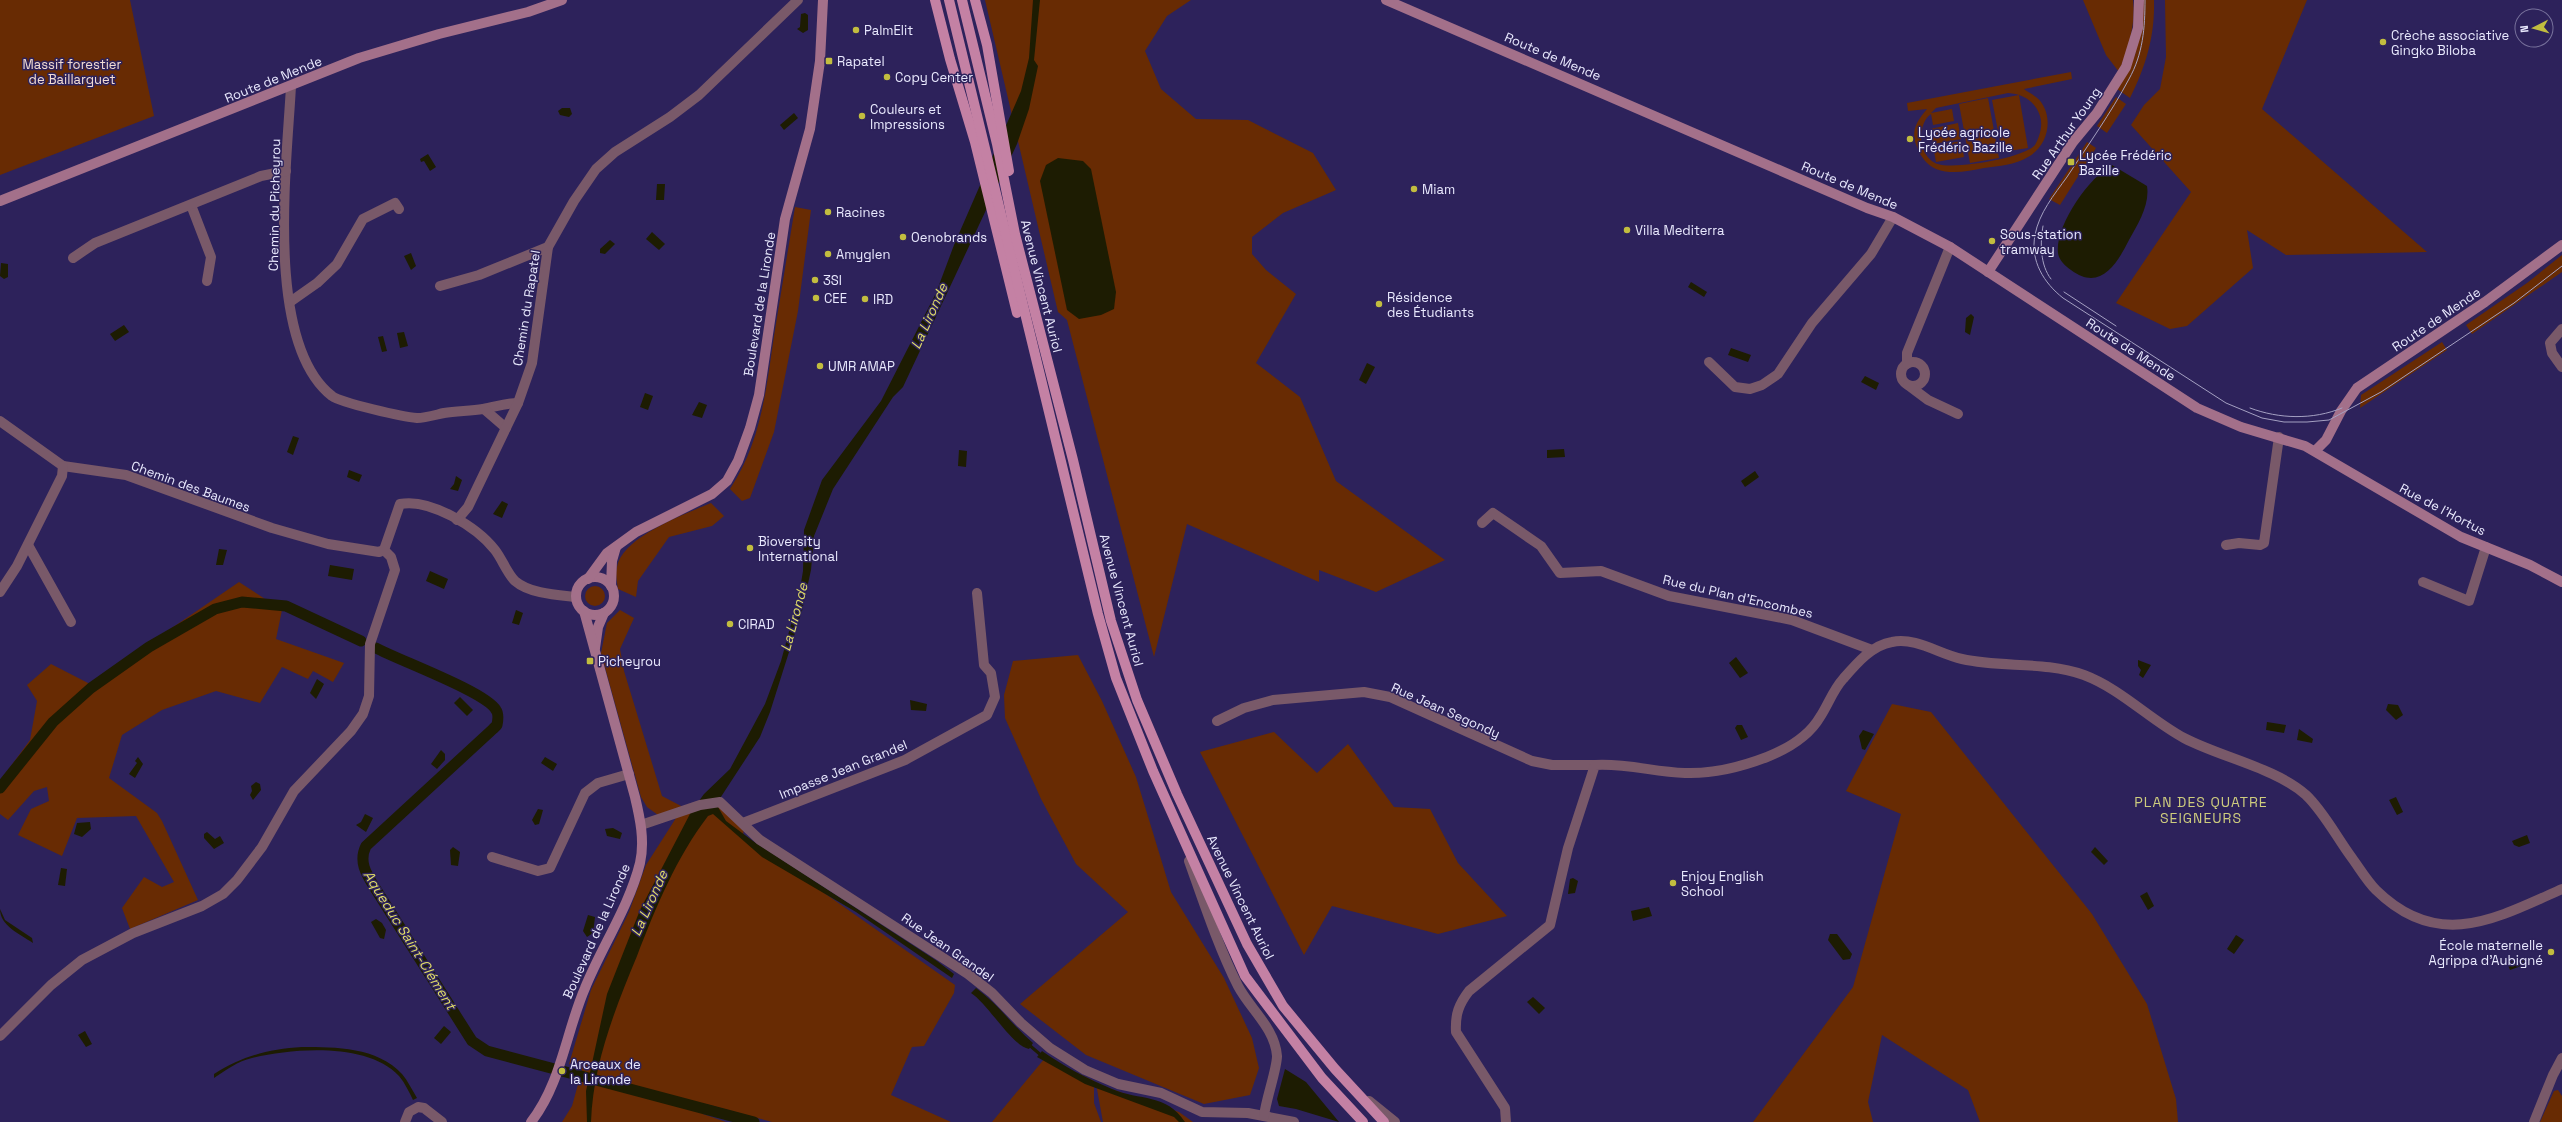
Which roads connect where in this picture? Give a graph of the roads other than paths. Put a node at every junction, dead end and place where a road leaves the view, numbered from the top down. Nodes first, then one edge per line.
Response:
1 (562, 0) edge
2 (798, 0) edge
3 (823, 0) edge
4 (935, 0) edge
5 (949, 0) edge
6 (962, 0) edge
7 (975, 0) edge
8 (1386, 0) edge
9 (2139, 0) edge
10 (291, 86) junction
11 (286, 171) junction
12 (1006, 171) junction
13 (0, 201) edge
14 (191, 205) junction
15 (399, 209) dead end
16 (1893, 217) junction
17 (2562, 245) edge
18 (548, 247) junction
19 (1950, 248) junction
20 (73, 258) dead end
21 (1988, 272) junction
22 (207, 280) dead end
23 (440, 286) dead end
24 (290, 302) junction
25 (2562, 329) edge
26 (1709, 362) dead end
27 (1907, 364) junction
28 (2562, 367) edge
29 (1908, 385) junction
30 (518, 403) junction
31 (484, 409) junction
32 (1958, 414) dead end
33 (0, 421) edge
34 (506, 428) junction
35 (2279, 437) junction
36 (2316, 451) junction
37 (63, 466) junction
38 (1072, 510) junction
39 (457, 520) junction
40 (1482, 523) dead end
41 (28, 545) junction
42 (2226, 545) dead end
43 (616, 547) junction
44 (2486, 547) junction
45 (384, 550) junction
46 (588, 579) junction
47 (2423, 582) dead end
48 (2562, 582) edge
49 (611, 586) junction
50 (0, 592) edge
51 (977, 593) dead end
52 (576, 596) junction
53 (584, 611) junction
54 (604, 613) junction
55 (71, 622) dead end
56 (1872, 650) junction
57 (594, 652) junction
58 (1217, 721) dead end
59 (1595, 765) junction
60 (629, 774) junction
61 (743, 823) junction
62 (641, 825) junction
63 (1177, 827) junction
64 (492, 857) dead end
65 (2562, 889) edge
66 (0, 1036) edge
67 (2562, 1058) edge
68 (1350, 1086) junction
69 (1264, 1116) junction
70 (405, 1122) edge
71 (442, 1122) edge
72 (531, 1122) edge
73 (1294, 1122) edge
74 (1363, 1122) edge
75 (1384, 1122) edge
76 (1395, 1122) edge
77 (1506, 1122) edge
78 (2534, 1122) edge

1 - 10 street, Route de Mende
2 - 18 street, Chemin du Rapatel
3 - 43 street, Boulevard de la Lironde
4 - 38 main road
5 - 38 main road, Avenue Vincent Auriol
6 - 12 main road, Avenue Vincent Auriol
7 - 12 main road
8 - 16 street, Route de Mende
9 - 21 street, Rue Arthur Young
10 - 11 street, Chemin du Picheyrou
10 - 13 street, Route de Mende
11 - 14 street
11 - 24 street, Chemin du Picheyrou
12 - 68 main road, Avenue Vincent Auriol
14 - 20 street
14 - 22 street
15 - 24 street
16 - 19 street, Route de Mende
16 - 26 street
17 - 36 street, Route de Mende
18 - 23 street
18 - 30 street, Chemin du Rapatel
19 - 21 street, Route de Mende
19 - 27 street
21 - 35 street, Route de Mende
24 - 31 street, Chemin du Picheyrou
25 - 28 street
27 - 29 street
27 - 29 street
29 - 32 street
30 - 31 street, Chemin du Picheyrou
30 - 34 street, Chemin du Rapatel
31 - 34 street
33 - 37 street, Chemin des Baumes
34 - 39 street, Chemin du Rapatel
35 - 36 street, Route de Mende
35 - 42 street
36 - 44 street, Rue de l'Hortus
37 - 41 street
37 - 45 street, Chemin des Baumes
38 - 63 main road, Avenue Vincent Auriol
39 - 45 street
39 - 52 street
40 - 56 street, Rue du Plan d'Encombes
41 - 50 street
41 - 55 street
43 - 46 street, Boulevard de la Lironde
43 - 49 street
44 - 47 street
44 - 48 street, Rue de l'Hortus
45 - 66 street
46 - 49 street
46 - 52 street
49 - 54 street
51 - 61 street, Impasse Jean Grandel
52 - 53 street
53 - 54 street
53 - 57 street, Boulevard de la Lironde
54 - 57 street, Boulevard de la Lironde
56 - 59 street, Rue Jean Segondy
56 - 65 street
57 - 60 street, Boulevard de la Lironde
58 - 59 street, Rue Jean Segondy
59 - 77 street
60 - 62 street, Boulevard de la Lironde
60 - 64 street
61 - 62 street, Rue Jean Grandel
61 - 69 street, Rue Jean Grandel
62 - 72 street, Boulevard de la Lironde
63 - 69 street, Avenue Vincent Auriol
63 - 74 main road, Avenue Vincent Auriol
67 - 78 street
68 - 75 main road, Avenue Vincent Auriol
68 - 76 street, Avenue Vincent Auriol
69 - 73 street, Rue Jean Grandel
70 - 71 street

